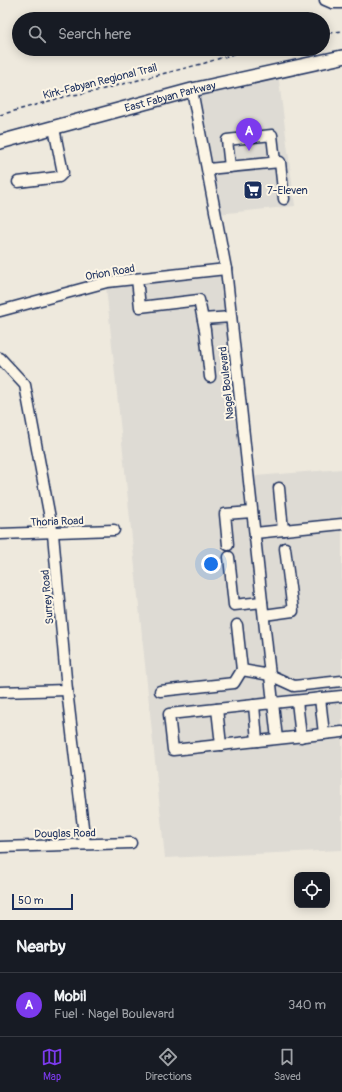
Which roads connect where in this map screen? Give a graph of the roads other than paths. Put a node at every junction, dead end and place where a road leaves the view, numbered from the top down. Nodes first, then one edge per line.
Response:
1 (325, 0) edge
2 (342, 2) edge
3 (342, 57) edge
4 (192, 90) junction
5 (54, 128) junction
6 (0, 142) edge
7 (275, 162) junction
8 (230, 167) junction
9 (208, 169) junction
10 (18, 182) dead end
11 (284, 199) dead end
12 (226, 269) junction
13 (137, 279) junction
14 (0, 311) edge
15 (231, 317) junction
16 (202, 319) junction
17 (0, 358) edge
18 (210, 377) dead end
19 (279, 488) dead end
20 (252, 512) junction
21 (342, 524) edge
22 (114, 530) dead end
23 (283, 530) junction
24 (255, 533) junction
25 (0, 534) edge
26 (53, 534) junction
27 (228, 545) dead end
28 (285, 548) dead end
29 (229, 557) dead end
30 (262, 602) junction
31 (264, 615) junction
32 (237, 626) dead end
33 (242, 670) junction
34 (270, 675) junction
35 (342, 681) edge
36 (67, 690) junction
37 (160, 691) dead end
38 (0, 692) edge
39 (342, 696) edge
40 (320, 698) junction
41 (297, 701) junction
42 (273, 703) junction
43 (254, 705) junction
44 (217, 709) junction
45 (342, 732) edge
46 (324, 734) junction
47 (301, 737) junction
48 (277, 739) junction
49 (257, 741) junction
50 (221, 745) junction
51 (131, 843) dead end
52 (85, 844) junction
53 (0, 846) edge

1 - 2 street
3 - 4 main road, East Fabyan Parkway
4 - 5 main road, East Fabyan Parkway
4 - 9 street, Nagel Boulevard
5 - 6 main road, East Fabyan Parkway
5 - 10 street
7 - 8 street
7 - 8 street
7 - 11 street
8 - 9 street
9 - 12 street, Nagel Boulevard
12 - 13 street, Orion Road
12 - 15 street, Nagel Boulevard
13 - 14 street, Orion Road
13 - 16 street
15 - 16 street
15 - 20 street, Nagel Boulevard
16 - 18 street
17 - 26 street, Surrey Road
19 - 23 street
20 - 24 street, Nagel Boulevard
20 - 27 street
21 - 23 street
22 - 26 street, Thoria Road
23 - 24 street
24 - 30 street, Nagel Boulevard
25 - 26 street, Thoria Road
26 - 36 street, Surrey Road
28 - 31 street
29 - 30 street
30 - 31 street, Nagel Boulevard
31 - 34 street, Nagel Boulevard
32 - 33 street
33 - 34 street
33 - 37 street
34 - 35 street
34 - 42 street, Nagel Boulevard
36 - 38 street
36 - 52 street, Surrey Road
39 - 40 street
40 - 41 street
40 - 46 street
41 - 42 street
41 - 47 street
42 - 43 street
42 - 48 street, Nagel Boulevard
43 - 44 street
43 - 49 street
44 - 50 street
44 - 50 street
45 - 46 street
46 - 47 street
47 - 48 street
48 - 49 street
49 - 50 street
51 - 52 street, Douglas Road
52 - 53 street, Douglas Road

